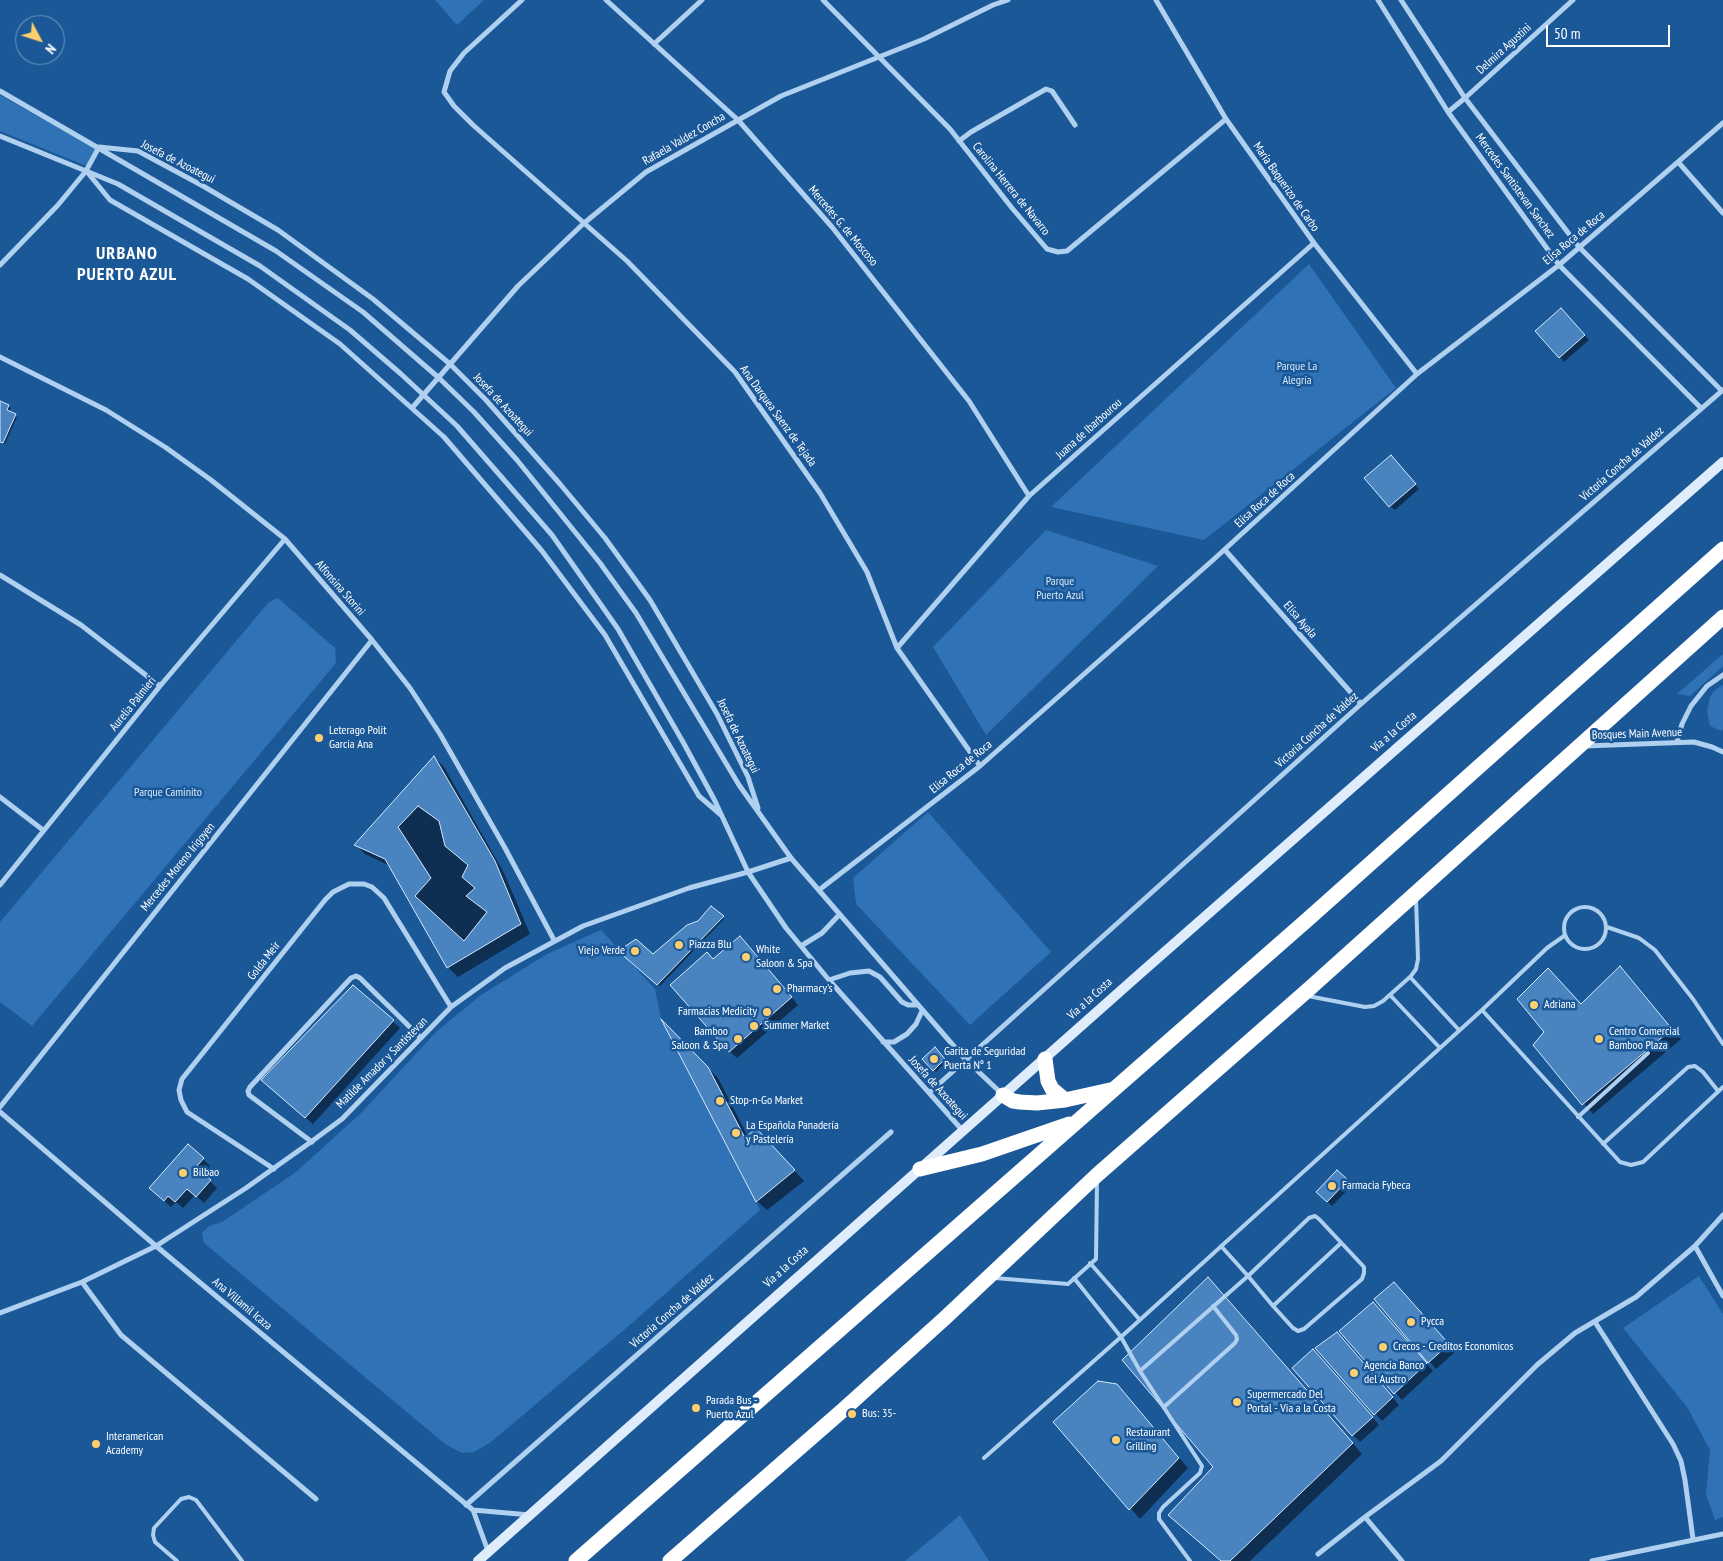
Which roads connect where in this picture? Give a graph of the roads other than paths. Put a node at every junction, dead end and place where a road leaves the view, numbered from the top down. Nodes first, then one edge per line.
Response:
1 (522, 0) edge
2 (606, 0) edge
3 (702, 0) edge
4 (823, 0) edge
5 (988, 0) edge
6 (1008, 0) edge
7 (1156, 0) edge
8 (1378, 0) edge
9 (1401, 0) edge
10 (1573, 0) edge
11 (993, 5) junction
12 (654, 44) junction
13 (880, 56) junction
14 (0, 91) edge
15 (1465, 98) junction
16 (1448, 112) junction
17 (1226, 119) junction
18 (738, 120) junction
19 (1723, 123) edge
20 (1076, 125) dead end
21 (0, 136) edge
22 (959, 141) junction
23 (99, 147) junction
24 (1679, 163) junction
25 (86, 171) junction
26 (1723, 213) edge
27 (583, 224) junction
28 (1314, 244) junction
29 (1579, 247) junction
30 (0, 265) edge
31 (1559, 265) junction
32 (0, 357) edge
33 (450, 364) junction
34 (1417, 374) junction
35 (439, 378) junction
36 (1723, 390) edge
37 (424, 394) junction
38 (412, 408) junction
39 (1701, 408) junction
40 (1723, 462) edge
41 (1028, 496) junction
42 (285, 539) junction
43 (1723, 549) edge
44 (1225, 550) junction
45 (0, 575) edge
46 (1723, 617) edge
47 (372, 640) junction
48 (897, 648) junction
49 (1723, 675) edge
50 (160, 686) junction
51 (1361, 704) junction
52 (1677, 742) junction
53 (1581, 746) junction
54 (1723, 752) edge
55 (980, 766) junction
56 (0, 798) edge
57 (759, 814) junction
58 (722, 816) junction
59 (43, 830) junction
60 (791, 858) junction
61 (748, 872) junction
62 (0, 886) edge
63 (819, 890) junction
64 (1416, 894) junction
65 (839, 916) junction
66 (1607, 927) junction
67 (1564, 936) junction
68 (554, 940) junction
69 (801, 946) junction
70 (1410, 977) junction
71 (830, 980) junction
72 (1303, 995) junction
73 (1390, 995) junction
74 (917, 1005) junction
75 (451, 1007) junction
76 (1482, 1010) junction
77 (922, 1011) junction
78 (1459, 1030) junction
79 (421, 1038) junction
80 (884, 1042) junction
81 (1723, 1044) edge
82 (1440, 1048) junction
83 (1648, 1053) dead end
84 (965, 1059) junction
85 (1046, 1059) junction
86 (1723, 1087) edge
87 (1111, 1090) junction
88 (1718, 1091) junction
89 (930, 1092) junction
90 (1003, 1095) junction
91 (1065, 1100) junction
92 (0, 1107) edge
93 (0, 1112) edge
94 (1578, 1117) junction
95 (1077, 1121) junction
96 (963, 1131) junction
97 (891, 1132) dead end
98 (312, 1142) junction
99 (1603, 1144) junction
100 (274, 1169) junction
101 (920, 1169) junction
102 (1098, 1175) junction
103 (1723, 1214) edge
104 (1341, 1243) junction
105 (156, 1246) junction
106 (1221, 1246) junction
107 (1696, 1246) junction
108 (1090, 1264) junction
109 (1248, 1276) junction
110 (988, 1277) junction
111 (1074, 1278) junction
112 (82, 1282) junction
113 (1723, 1296) edge
114 (1213, 1306) junction
115 (1274, 1306) junction
116 (0, 1313) edge
117 (1140, 1320) junction
118 (1595, 1322) junction
119 (1120, 1337) junction
120 (1140, 1371) junction
121 (1164, 1407) junction
122 (984, 1458) dead end
123 (316, 1499) dead end
124 (466, 1505) junction
125 (473, 1510) junction
126 (530, 1515) junction
127 (1365, 1517) junction
128 (1723, 1534) edge
129 (1693, 1539) junction
130 (488, 1552) junction
131 (1318, 1554) dead end
132 (177, 1561) edge
133 (242, 1561) edge
134 (478, 1561) edge
135 (576, 1561) edge
136 (670, 1561) edge
137 (1190, 1561) edge
138 (1402, 1561) edge
139 (1592, 1561) edge

1 - 27 street, Ana Darquea Saenz de Tejada
2 - 12 street, Mercedes G. de Moscoso
3 - 12 street
4 - 13 street, Carolina Herrera de Navarro
5 - 11 street
6 - 11 street, Rafaela Valdez Concha
7 - 17 street, María Baquerizo de Carbo
8 - 16 street, Mercedes Santistevan Sanchez
9 - 15 street, Mercedes Santistevan Sanchez
10 - 15 street, Delmira Agustini
11 - 13 street, Rafaela Valdez Concha
12 - 18 street, Mercedes G. de Moscoso
13 - 18 street, Rafaela Valdez Concha
13 - 22 street, Carolina Herrera de Navarro
14 - 23 street, Josefa de Azoategui
15 - 16 street, Delmira Agustini
15 - 29 street, Mercedes Santistevan Sanchez
16 - 31 street, Mercedes Santistevan Sanchez
17 - 22 street, Carolina Herrera de Navarro
17 - 28 street, María Baquerizo de Carbo
18 - 27 street, Rafaela Valdez Concha
18 - 41 street, Mercedes G. de Moscoso
19 - 24 street, Elisa Roca de Roca
20 - 22 street
21 - 25 street, Josefa de Azoategui
23 - 25 street
23 - 33 street, Josefa de Azoategui
23 - 35 street, Josefa de Azoategui
24 - 26 street
24 - 29 street, Elisa Roca de Roca
25 - 30 street
25 - 37 street, Josefa de Azoategui
25 - 38 street, Josefa de Azoategui
27 - 33 street, Rafaela Valdez Concha
27 - 48 street, Ana Darquea Saenz de Tejada
28 - 34 street, María Baquerizo de Carbo
28 - 41 street, Juana de Ibarbourou
29 - 31 street, Elisa Roca de Roca
29 - 36 street, Mercedes Santistevan Sanchez
31 - 34 street, Elisa Roca de Roca
31 - 39 street, Mercedes Santistevan Sanchez
32 - 42 street, Alfonsina Storini
33 - 35 street, Rafaela Valdez Concha
33 - 57 street, Josefa de Azoategui
34 - 44 street, Elisa Roca de Roca
35 - 37 street, Rafaela Valdez Concha
35 - 57 street, Josefa de Azoategui
36 - 39 street, Victoria Concha de Valdez
37 - 38 street, Rafaela Valdez Concha
37 - 58 street, Josefa de Azoategui
38 - 58 street, Josefa de Azoategui
39 - 51 street, Victoria Concha de Valdez
40 - 85 street, Vía a la Costa
41 - 48 street, Juana de Ibarbourou
42 - 47 street, Alfonsina Storini
42 - 50 street, Aurelia Palmieri
43 - 87 highway
44 - 51 street, Elisa Ayala
44 - 55 street, Elisa Roca de Roca
45 - 50 street
46 - 53 highway
47 - 68 street, Alfonsina Storini
47 - 92 street, Mercedes Moreno Irigoyen
48 - 55 street, Ana Darquea Saenz de Tejada
49 - 52 street
50 - 59 street, Aurelia Palmieri
51 - 84 street, Victoria Concha de Valdez
52 - 53 street, Bosques Main Avenue
52 - 54 street, Bosques Main Avenue
53 - 64 highway
55 - 63 street, Elisa Roca de Roca
56 - 59 street
57 - 60 street, Josefa de Azoategui
58 - 61 street, Josefa de Azoategui
59 - 62 street, Aurelia Palmieri
60 - 61 street, Matilde Amador y Santistevan
60 - 63 street, Josefa de Azoategui
61 - 68 street, Matilde Amador y Santistevan
61 - 69 street, Josefa de Azoategui
63 - 65 street, Josefa de Azoategui
64 - 70 lane
64 - 72 highway
65 - 69 street
65 - 74 street, Josefa de Azoategui
66 - 67 lane
66 - 67 lane
66 - 81 lane
67 - 76 lane
68 - 75 street, Matilde Amador y Santistevan
69 - 71 street, Josefa de Azoategui
70 - 73 lane
70 - 78 lane
71 - 74 street
71 - 80 street, Josefa de Azoategui
72 - 73 lane
72 - 102 highway
73 - 82 lane
74 - 77 street, Josefa de Azoategui
75 - 79 street, Matilde Amador y Santistevan
75 - 100 street, Golda Meir
76 - 78 lane
76 - 94 lane
77 - 80 street
77 - 84 street, Josefa de Azoategui
78 - 82 lane
79 - 98 street, Matilde Amador y Santistevan
79 - 98 street
80 - 89 street, Josefa de Azoategui
82 - 106 lane
83 - 94 lane
84 - 89 street, Victoria Concha de Valdez
84 - 90 street, Josefa de Azoategui
85 - 90 street, Vía a la Costa
85 - 91 highway
86 - 88 lane
87 - 91 highway
87 - 95 highway
88 - 99 lane
88 - 99 lane
89 - 96 street, Josefa de Azoategui
90 - 91 highway
90 - 96 street, Vía a la Costa
93 - 105 street, Ana Villamil Icaza
94 - 99 lane
95 - 101 highway
95 - 135 highway
96 - 101 street, Vía a la Costa
97 - 124 street, Victoria Concha de Valdez
98 - 100 street, Matilde Amador y Santistevan
100 - 105 street, Matilde Amador y Santistevan
101 - 126 street, Vía a la Costa
102 - 108 lane
102 - 110 highway
103 - 107 street
104 - 109 lane
104 - 115 lane
104 - 115 lane
105 - 112 street, Matilde Amador y Santistevan
105 - 124 street, Ana Villamil Icaza
106 - 109 lane
106 - 117 lane
107 - 113 street
107 - 118 street
108 - 111 lane
108 - 117 lane
109 - 114 lane
109 - 115 lane
110 - 111 lane
110 - 136 highway
111 - 119 lane
112 - 116 street, Matilde Amador y Santistevan
112 - 123 street
114 - 120 lane
114 - 121 lane
117 - 119 lane
118 - 127 street
118 - 129 street
119 - 120 lane
119 - 122 lane
120 - 121 lane
121 - 137 lane
124 - 125 street, Ana Villamil Icaza
125 - 126 street
125 - 130 street
126 - 130 street, Vía a la Costa
127 - 131 street
127 - 138 street
128 - 129 street
129 - 139 street
130 - 134 street, Vía a la Costa
132 - 133 lane

